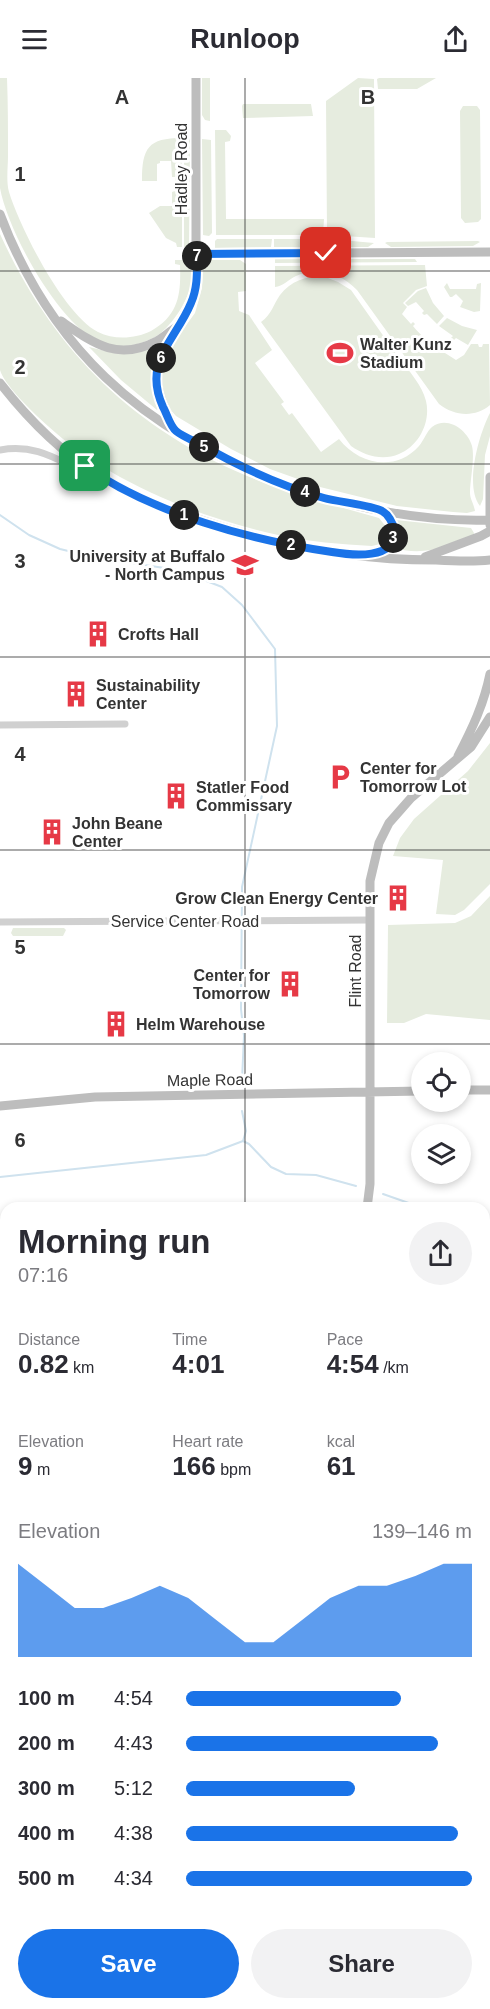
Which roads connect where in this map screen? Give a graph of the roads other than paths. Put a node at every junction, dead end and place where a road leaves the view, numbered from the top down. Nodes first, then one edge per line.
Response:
1 (196, 78) edge
2 (0, 214) edge
3 (490, 252) edge
4 (197, 254) junction
5 (53, 315) junction
6 (177, 327) junction
7 (0, 383) edge
8 (175, 430) junction
9 (0, 450) edge
10 (490, 477) edge
11 (113, 484) junction
12 (382, 511) junction
13 (490, 520) edge
14 (490, 530) edge
15 (360, 556) junction
16 (414, 560) junction
17 (490, 560) edge
18 (490, 674) edge
19 (490, 717) edge
20 (125, 724) dead end
21 (0, 725) edge
22 (451, 765) junction
23 (370, 920) junction
24 (0, 922) edge
25 (471, 1090) edge
26 (490, 1090) edge
27 (370, 1091) junction
28 (411, 1091) edge
29 (0, 1106) edge
30 (368, 1202) edge

1 - 4 main road, Hadley Road
2 - 5 main road
3 - 4 main road
4 - 6 main road, Hadley Road
5 - 6 main road
5 - 8 main road
6 - 8 main road, Hadley Road
7 - 11 main road
8 - 12 main road
9 - 11 street
10 - 13 main road
11 - 15 main road
12 - 13 main road
12 - 15 main road
13 - 14 main road
14 - 16 main road
15 - 16 main road
16 - 17 main road
18 - 22 main road, Flint Road
19 - 22 main road, Flint Road
20 - 21 street
22 - 23 main road, Flint Road
23 - 24 street, Service Center Road
23 - 27 main road, Flint Road
25 - 26 main road
27 - 28 main road, Maple Road
27 - 29 main road, Maple Road
27 - 30 main road, Flint Road

